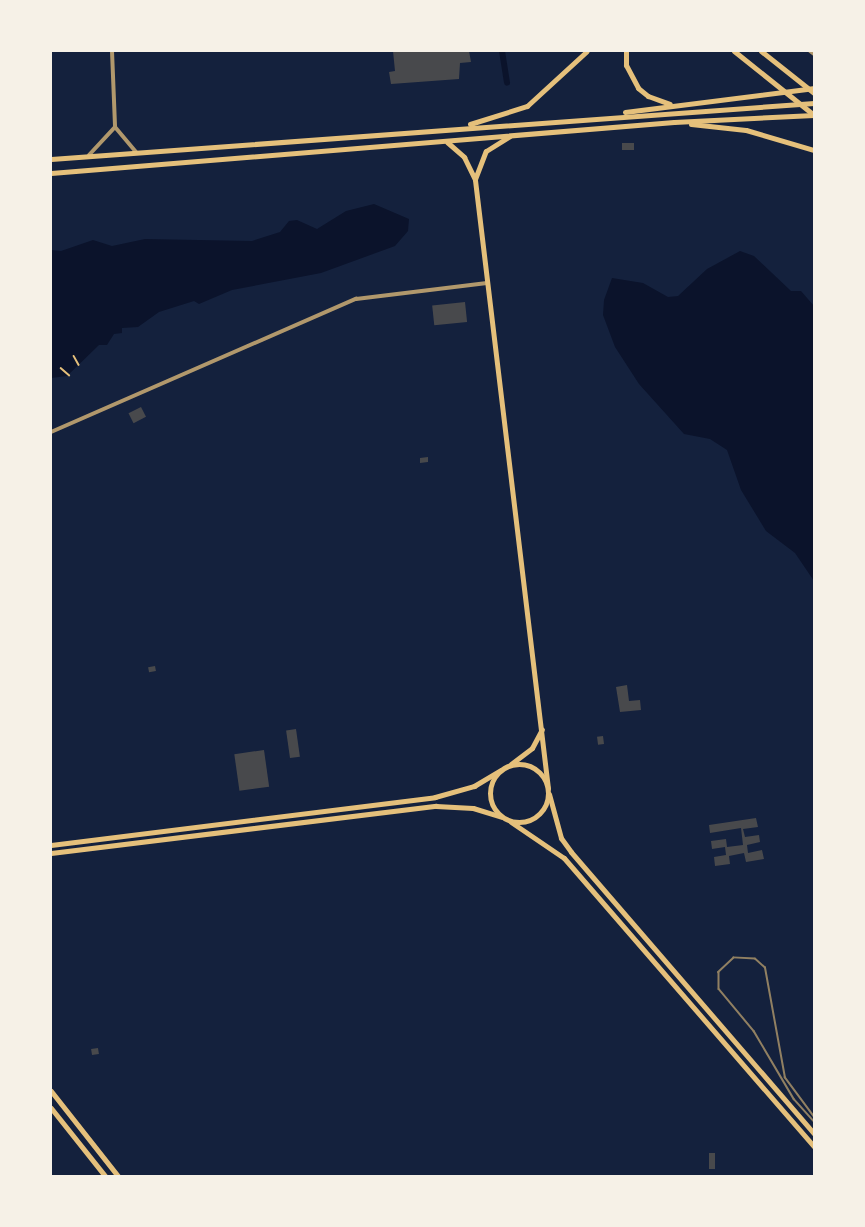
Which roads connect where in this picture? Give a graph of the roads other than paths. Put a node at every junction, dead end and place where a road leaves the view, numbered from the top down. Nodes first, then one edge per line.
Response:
1 (112, 51) edge
2 (587, 51) edge
3 (626, 51) edge
4 (761, 51) edge
5 (810, 51) edge
6 (736, 53) edge
7 (814, 54) edge
8 (814, 88) edge
9 (814, 93) edge
10 (814, 103) edge
11 (675, 105) junction
12 (814, 115) edge
13 (601, 116) junction
14 (674, 123) junction
15 (115, 127) junction
16 (438, 130) junction
17 (510, 136) junction
18 (447, 142) junction
19 (814, 150) edge
20 (136, 152) junction
21 (89, 156) junction
22 (51, 159) edge
23 (51, 173) edge
24 (475, 180) junction
25 (487, 283) junction
26 (51, 432) edge
27 (543, 725) junction
28 (510, 765) junction
29 (501, 770) junction
30 (549, 791) junction
31 (502, 817) junction
32 (512, 822) junction
33 (51, 845) edge
34 (51, 853) edge
35 (51, 1091) edge
36 (51, 1108) edge
37 (814, 1134) edge
38 (814, 1147) edge
39 (105, 1176) edge
40 (118, 1176) edge

1 - 15 street
2 - 16 main road
3 - 11 main road
4 - 9 main road
5 - 7 street
6 - 12 main road
8 - 11 main road
10 - 13 main road
11 - 13 main road
12 - 14 main road
13 - 16 main road
14 - 17 main road
14 - 19 main road
15 - 20 street
15 - 21 street
16 - 20 main road
17 - 18 main road
17 - 24 main road
18 - 23 main road
18 - 24 main road
20 - 21 main road
21 - 22 main road
24 - 25 main road
25 - 26 street
25 - 27 main road
27 - 28 main road
27 - 30 main road
28 - 29 main road
28 - 30 main road
29 - 31 main road
29 - 33 main road
30 - 32 main road
30 - 37 main road
31 - 32 main road
31 - 34 main road
32 - 38 main road
35 - 40 main road
36 - 39 main road

